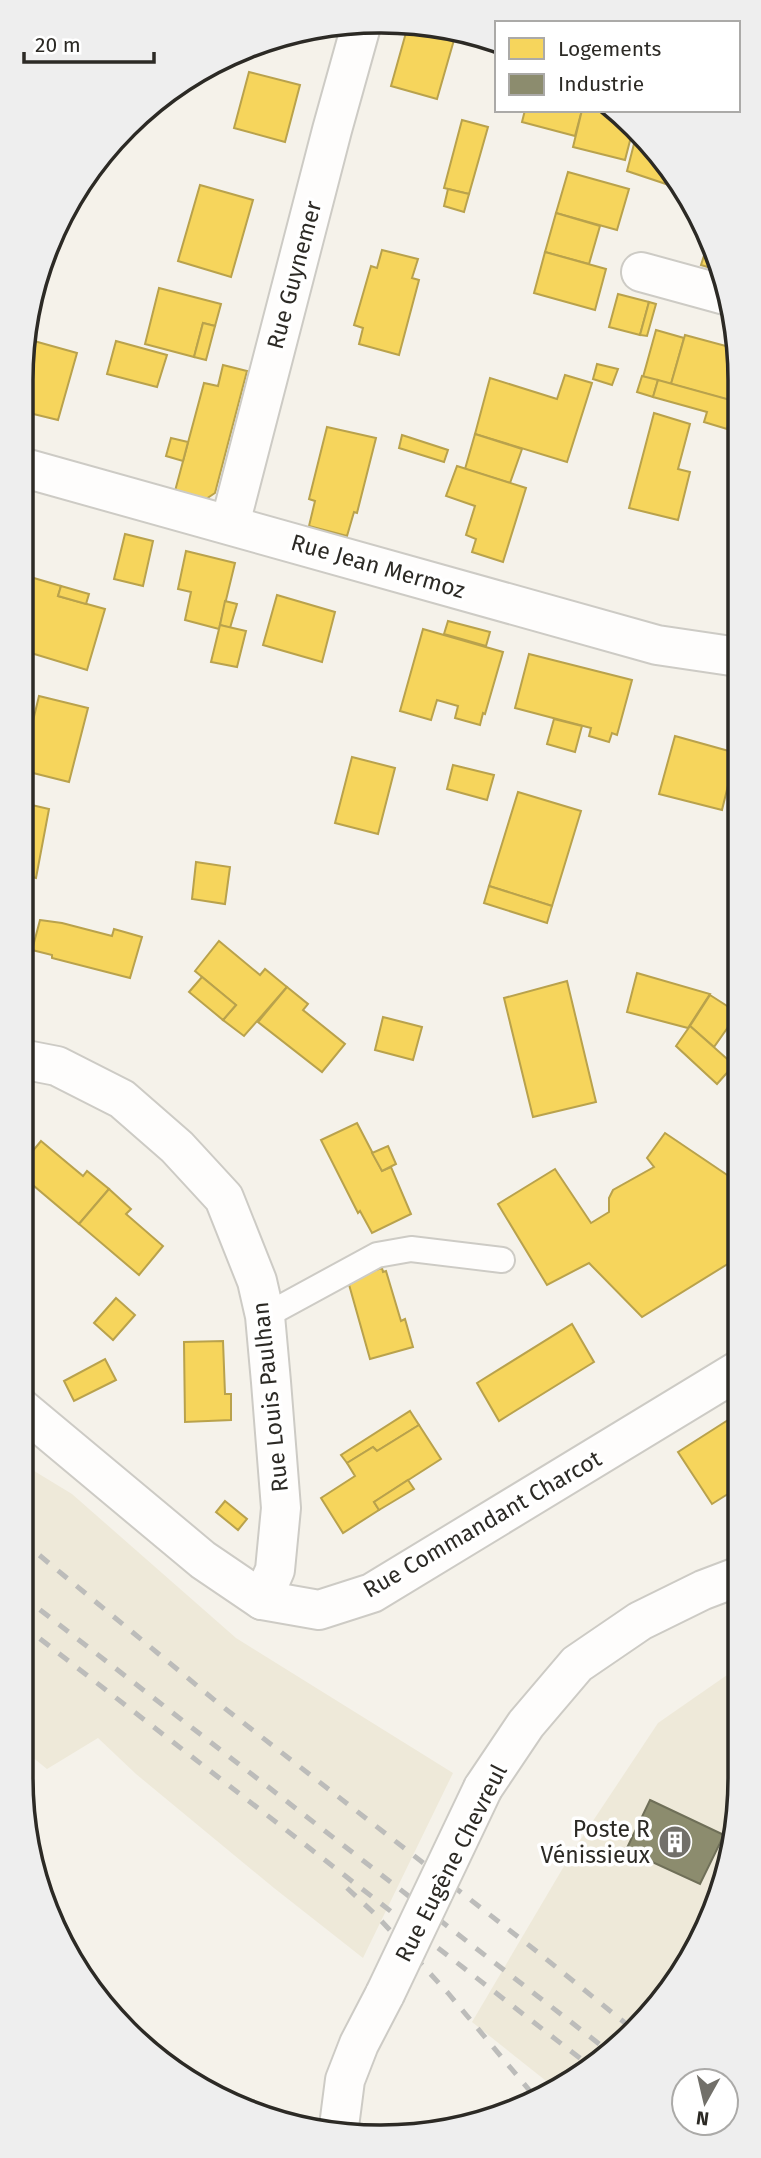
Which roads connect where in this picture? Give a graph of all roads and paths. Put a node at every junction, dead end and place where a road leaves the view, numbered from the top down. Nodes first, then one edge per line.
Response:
1 (359, 34) edge
2 (642, 271) dead end
3 (716, 292) edge
4 (33, 470) edge
5 (230, 524) junction
6 (728, 656) edge
7 (33, 1061) edge
8 (502, 1260) dead end
9 (265, 1316) junction
10 (728, 1377) edge
11 (33, 1418) edge
12 (728, 1581) edge
13 (262, 1600) junction
14 (340, 2122) edge

1 - 5 street, Rue Guynemer
2 - 3 street
4 - 5 street, Rue Jean Mermoz
5 - 6 street, Rue Jean Mermoz
7 - 9 street, Rue Louis Paulhan
8 - 9 lane
9 - 13 street, Rue Louis Paulhan
10 - 13 street, Rue Commandant Charcot
11 - 13 street, Rue Commandant Charcot
12 - 14 street, Rue Eugène Chevreul, bridge

